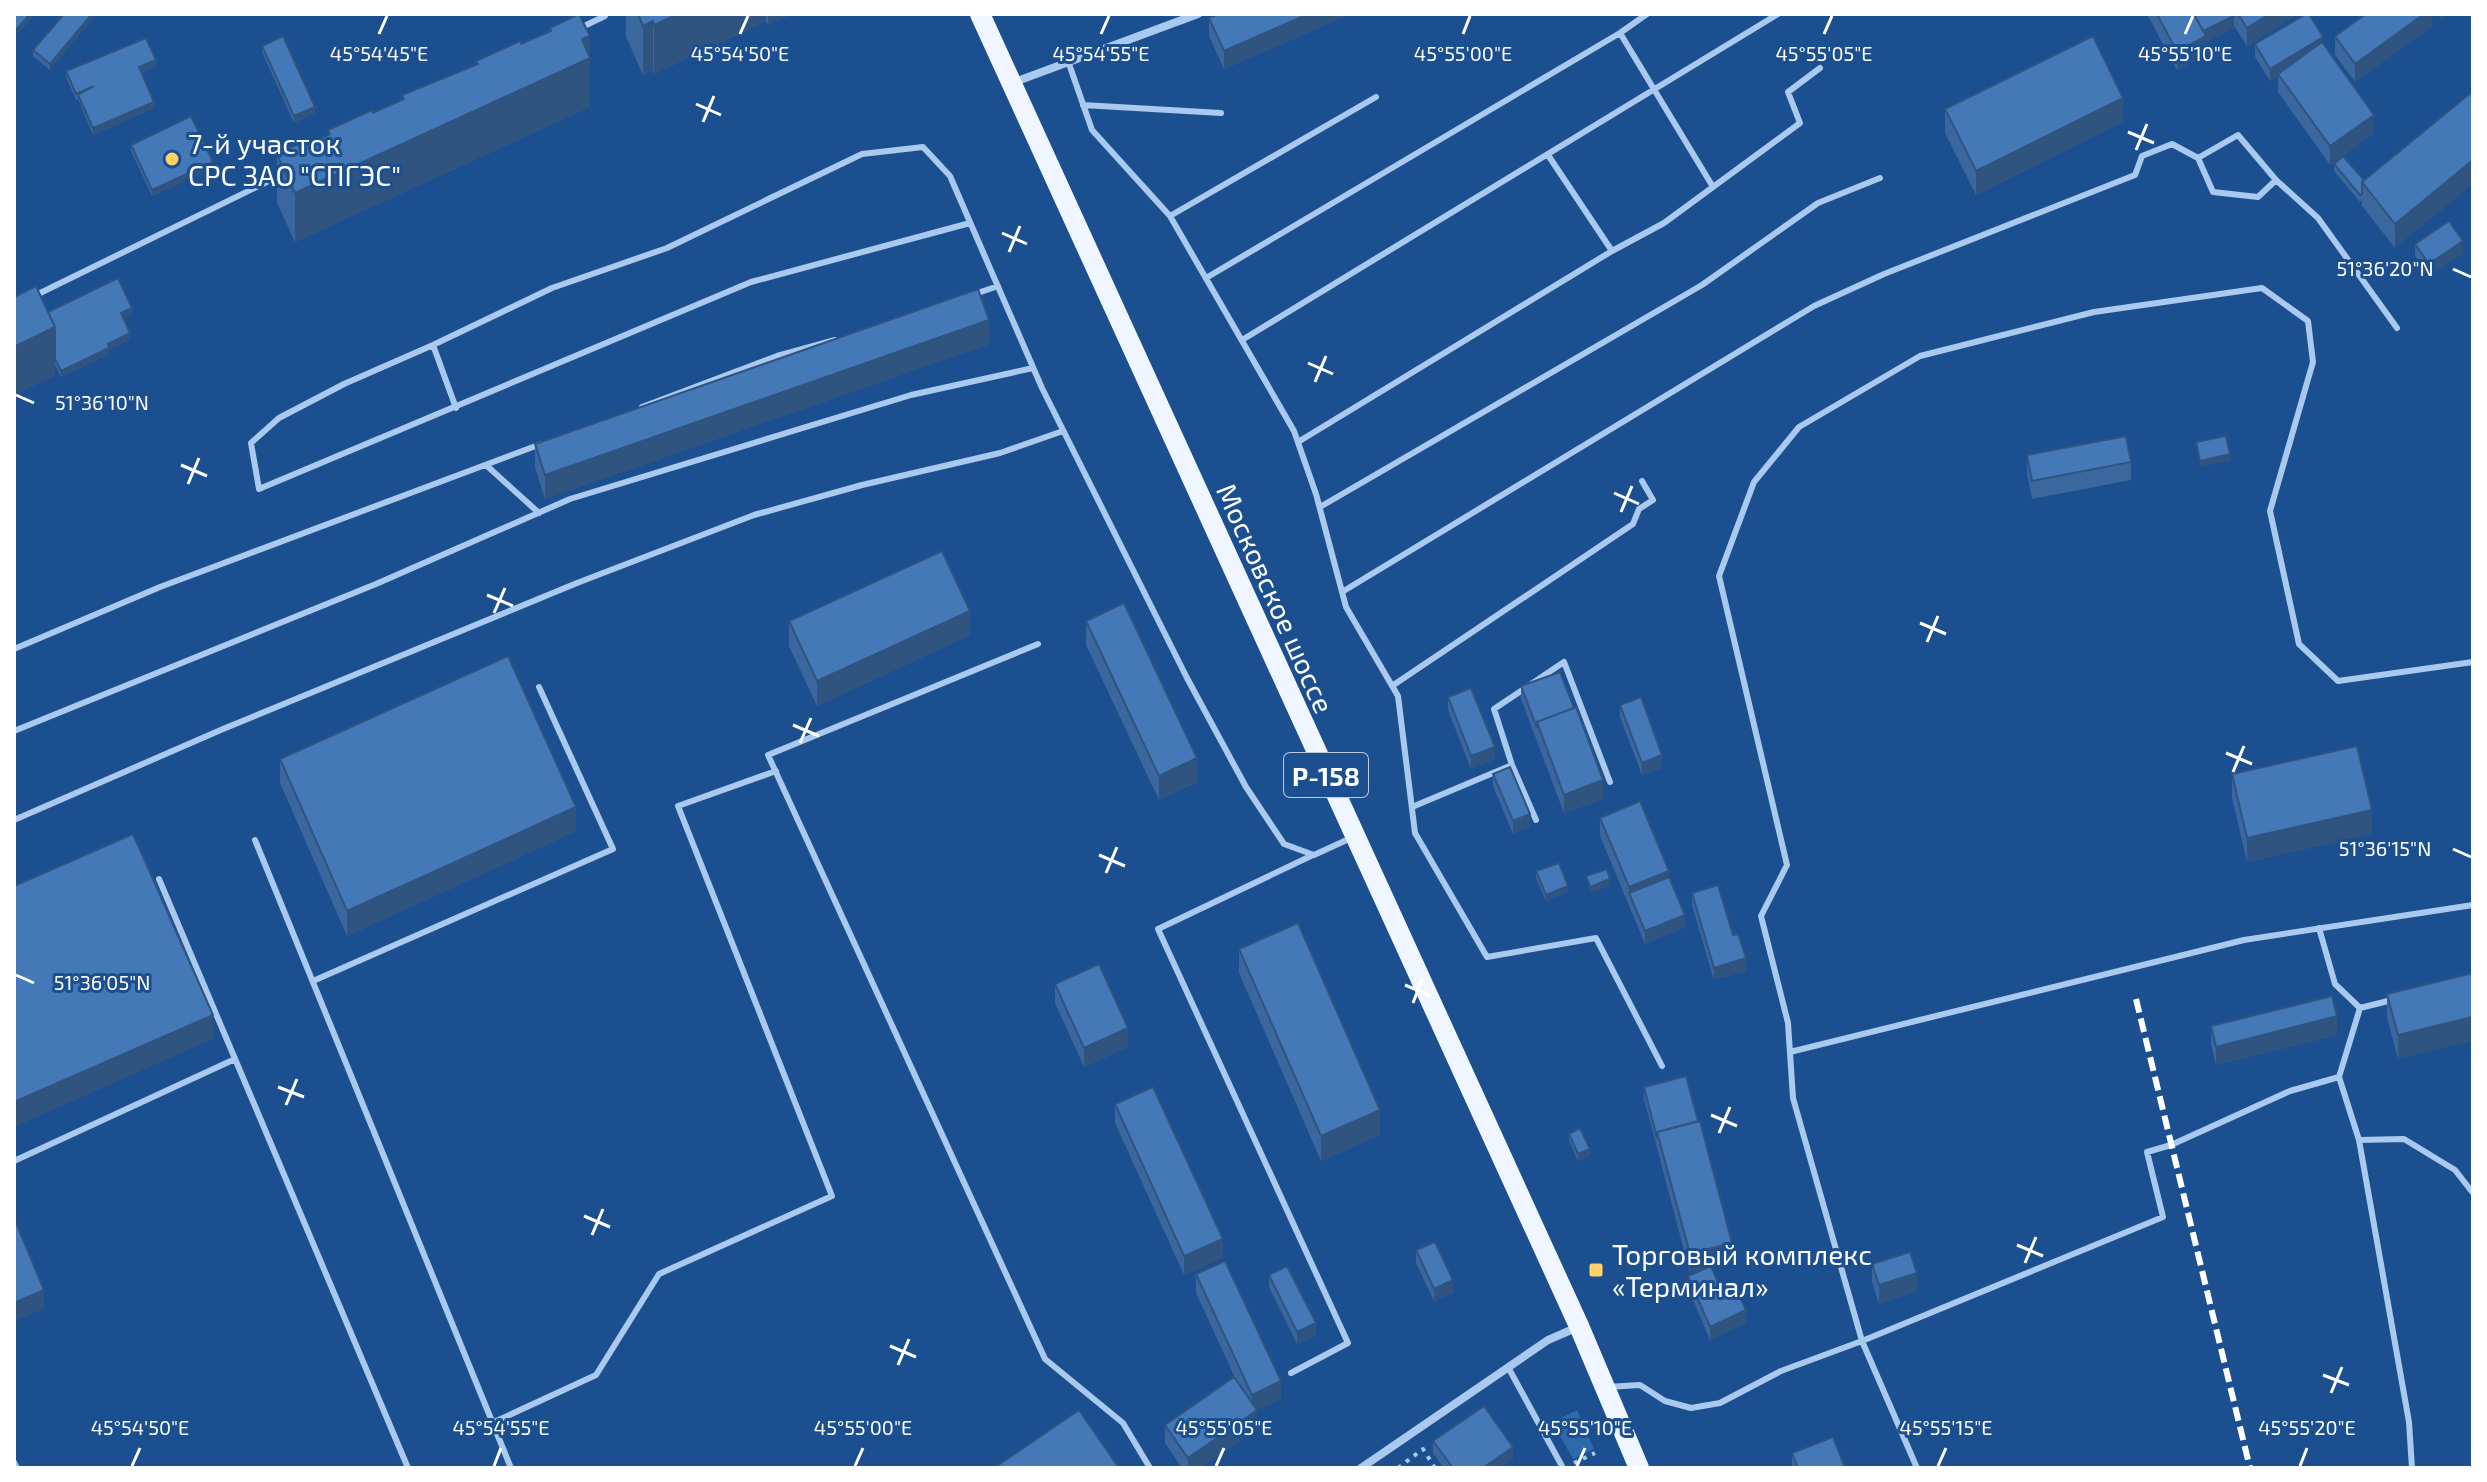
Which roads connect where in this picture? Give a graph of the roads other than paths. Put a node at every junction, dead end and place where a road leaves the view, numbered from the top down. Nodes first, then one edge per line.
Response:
1 (605, 14) edge
2 (980, 14) edge
3 (1198, 14) edge
4 (1647, 14) edge
5 (1778, 14) edge
6 (1620, 33) junction
7 (563, 37) edge
8 (1068, 61) junction
9 (1820, 68) dead end
10 (1012, 83) junction
11 (1655, 91) junction
12 (1376, 97) dead end
13 (1083, 105) junction
14 (1221, 113) dead end
15 (1548, 155) junction
16 (2198, 158) junction
17 (296, 168) edge
18 (1880, 178) dead end
19 (2276, 180) junction
20 (1713, 187) junction
21 (1170, 216) junction
22 (970, 223) junction
23 (1612, 251) junction
24 (1206, 278) junction
25 (998, 286) junction
26 (970, 296) edge
27 (28, 299) edge
28 (2397, 328) dead end
29 (845, 337) edge
30 (1242, 340) junction
31 (433, 345) junction
32 (1033, 368) junction
33 (456, 408) junction
34 (630, 411) edge
35 (1063, 431) junction
36 (1298, 442) junction
37 (543, 444) edge
38 (486, 465) junction
39 (1642, 481) dead end
40 (1320, 507) junction
41 (539, 513) junction
42 (1342, 592) junction
43 (1038, 644) dead end
44 (14, 649) edge
45 (2473, 662) edge
46 (1392, 686) junction
47 (539, 687) dead end
48 (14, 731) edge
49 (1512, 765) junction
50 (776, 771) junction
51 (1610, 782) dead end
52 (1412, 807) junction
53 (14, 820) edge
54 (1536, 820) dead end
55 (1354, 837) junction
56 (255, 840) dead end
57 (1314, 855) junction
58 (159, 879) dead end
59 (2473, 905) edge
60 (2319, 928) junction
61 (313, 981) junction
62 (2402, 998) edge
63 (2360, 1008) junction
64 (1790, 1052) junction
65 (235, 1059) junction
66 (1662, 1066) dead end
67 (2339, 1077) junction
68 (2359, 1140) junction
69 (14, 1161) edge
70 (2473, 1193) edge
71 (1579, 1326) junction
72 (1862, 1341) junction
73 (1508, 1367) junction
74 (1291, 1373) dead end
75 (1605, 1387) junction
76 (492, 1423) junction
77 (14, 1462) edge
78 (17, 1468) edge
79 (408, 1468) edge
80 (511, 1468) edge
81 (1150, 1468) edge
82 (1361, 1468) edge
83 (1564, 1468) edge
84 (1639, 1468) edge
85 (1917, 1468) edge
86 (2412, 1468) edge

1 - 7 lane
2 - 10 main road, Московское шоссе / Р-158
3 - 8 street
4 - 6 lane
5 - 11 lane
6 - 11 lane
6 - 24 lane
8 - 10 street
8 - 13 lane
9 - 20 lane
10 - 55 main road, Московское шоссе / Р-158
11 - 15 lane
11 - 20 lane
12 - 21 lane
13 - 14 lane
13 - 21 lane
15 - 23 lane
15 - 30 lane
16 - 19 lane
16 - 19 lane
16 - 42 lane
17 - 27 lane
18 - 40 lane
19 - 28 lane
20 - 23 lane
21 - 24 lane
22 - 25 lane
22 - 31 lane
22 - 33 lane
23 - 36 lane
24 - 30 lane
25 - 26 lane
25 - 32 lane
29 - 34 lane
30 - 36 lane
31 - 33 lane
31 - 33 lane
32 - 35 lane
32 - 41 lane
35 - 53 lane
35 - 57 lane
36 - 40 lane
37 - 38 lane
38 - 41 lane
38 - 44 lane
39 - 46 lane
40 - 42 lane
41 - 48 lane
42 - 46 lane
43 - 50 lane
45 - 64 lane
46 - 52 lane
47 - 61 lane
49 - 51 lane
49 - 52 lane
49 - 54 lane
50 - 76 lane
50 - 81 lane
52 - 66 lane
55 - 57 lane
55 - 71 main road, Московское шоссе / Р-158
56 - 61 lane
57 - 74 lane
58 - 65 lane
59 - 60 lane
60 - 63 lane
60 - 64 lane
61 - 76 lane
62 - 63 lane
63 - 67 lane
64 - 72 lane
65 - 69 lane
65 - 79 lane
67 - 68 lane
67 - 72 lane
68 - 70 lane
68 - 86 lane
71 - 73 street
71 - 75 main road, Московское шоссе / Р-158
72 - 75 lane
72 - 85 lane
73 - 82 street
73 - 83 lane
75 - 84 main road, Московское шоссе / Р-158
76 - 80 lane
77 - 78 lane

